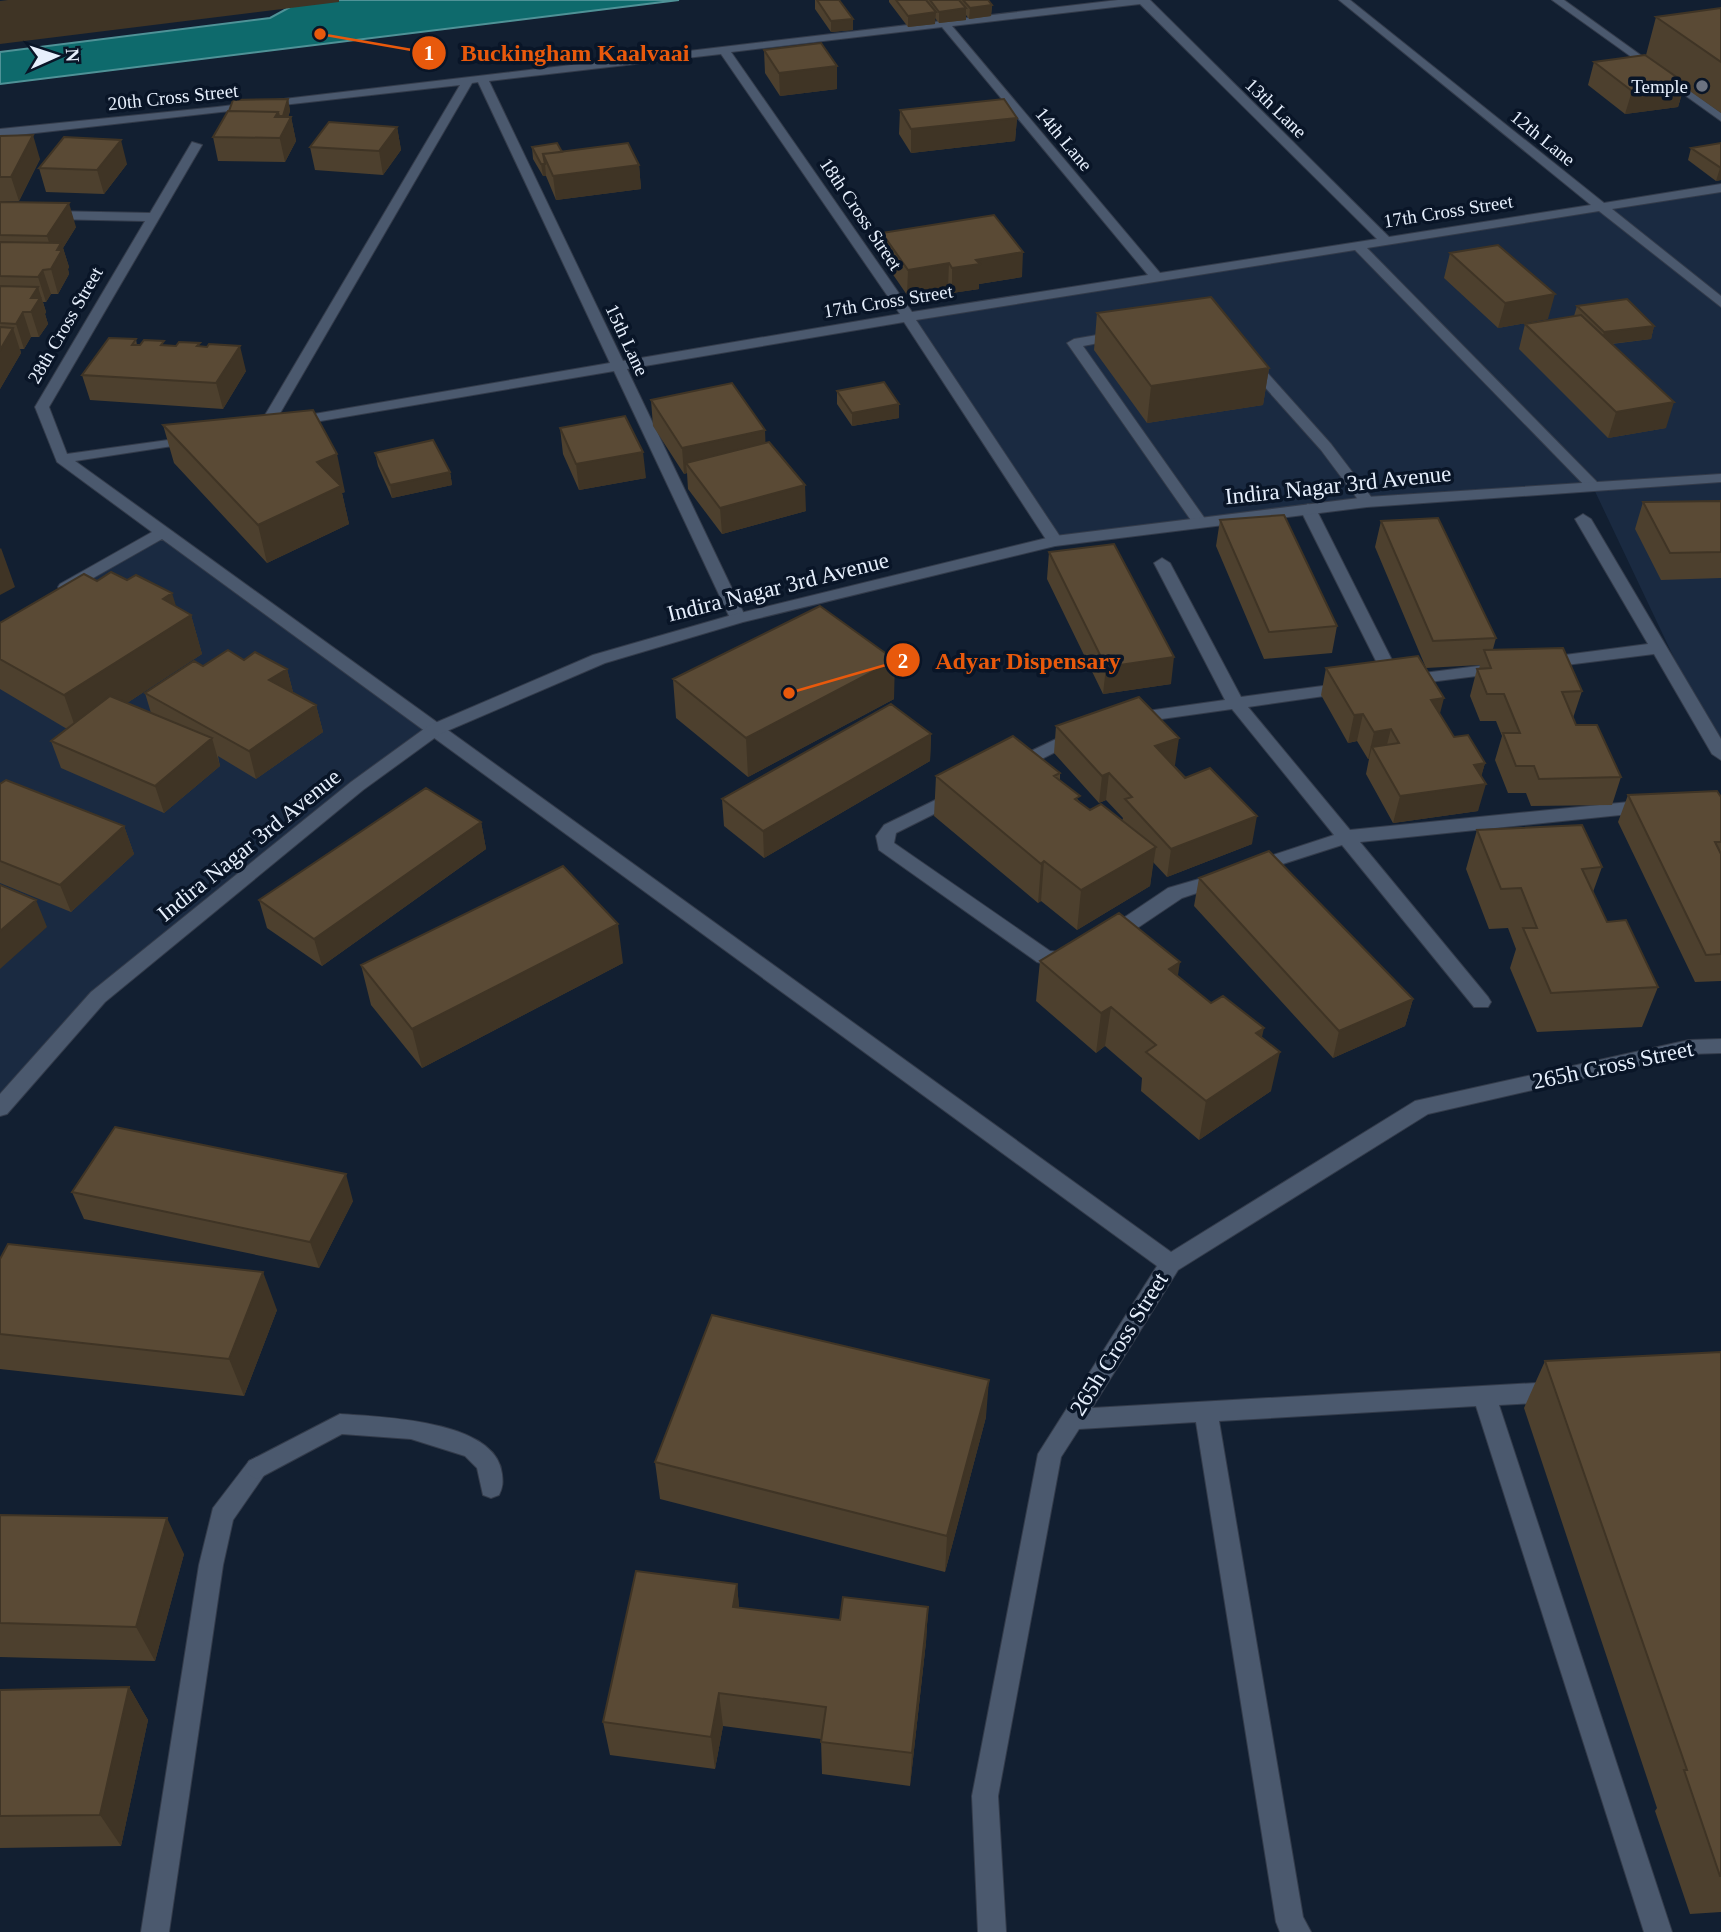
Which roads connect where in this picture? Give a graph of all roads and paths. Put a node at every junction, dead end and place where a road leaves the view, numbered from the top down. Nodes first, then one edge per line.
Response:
1 (1143, 0) edge
2 (1344, 0) edge
3 (1557, 0) edge
4 (945, 24) junction
5 (725, 51) junction
6 (475, 79) junction
7 (1721, 118) edge
8 (0, 133) edge
9 (195, 145) dead end
10 (1721, 188) edge
11 (1599, 206) junction
12 (0, 214) edge
13 (152, 217) junction
14 (1386, 241) junction
15 (1357, 245) junction
16 (1156, 277) junction
17 (1721, 303) edge
18 (908, 317) junction
19 (1129, 333) edge
20 (1237, 348) edge
21 (618, 366) junction
22 (211, 436) edge
23 (62, 459) junction
24 (1721, 478) edge
25 (1592, 485) junction
26 (1367, 502) junction
27 (1308, 509) junction
28 (1583, 519) dead end
29 (1200, 523) junction
30 (162, 532) junction
31 (1055, 541) junction
32 (1162, 563) dead end
33 (46, 598) edge
34 (738, 618) junction
35 (1659, 648) junction
36 (1381, 683) junction
37 (1235, 702) junction
38 (1121, 720) edge
39 (1096, 724) edge
40 (434, 730) junction
41 (1721, 754) edge
42 (999, 774) edge
43 (975, 786) edge
44 (1666, 805) edge
45 (1346, 837) junction
46 (1480, 1002) dead end
47 (1721, 1046) edge
48 (0, 1108) edge
49 (1170, 1264) junction
50 (1582, 1390) edge
51 (1485, 1397) junction
52 (1206, 1410) junction
53 (1073, 1419) junction
54 (492, 1487) dead end
55 (155, 1932) edge
56 (992, 1932) edge
57 (1297, 1932) edge
58 (1658, 1932) edge

1 - 4 street, 20th Cross Street
1 - 14 street, 13th Lane
2 - 11 street, 12th Lane
3 - 7 street
4 - 5 street, 20th Cross Street
4 - 16 street, 14th Lane
5 - 6 street, 20th Cross Street
5 - 18 street, 18th Cross Street
6 - 8 street, 20th Cross Street
6 - 21 street, 15th Lane
6 - 21 street, 17th Cross Street
9 - 13 street, 28th Cross Street
10 - 11 street, 17th Cross Street
11 - 14 street, 17th Cross Street
11 - 17 street, 12th Lane
12 - 13 street
13 - 23 street, 28th Cross Street
14 - 15 street, 17th Cross Street
15 - 16 street, 17th Cross Street
15 - 25 street
16 - 18 street, 17th Cross Street
18 - 21 street, 17th Cross Street
18 - 31 street, 18th Cross Street
19 - 29 street
20 - 26 street
21 - 34 street, 15th Lane
22 - 23 street
23 - 30 street
24 - 25 street, Indira Nagar 3rd Avenue
25 - 26 street, Indira Nagar 3rd Avenue
26 - 27 street, Indira Nagar 3rd Avenue
27 - 29 street, Indira Nagar 3rd Avenue
27 - 36 street
28 - 35 street
29 - 31 street, Indira Nagar 3rd Avenue
30 - 33 street
30 - 40 street
31 - 34 street, Indira Nagar 3rd Avenue
32 - 37 street
34 - 40 street, Indira Nagar 3rd Avenue
35 - 36 street
35 - 41 street
36 - 37 street
37 - 38 street
37 - 45 street
39 - 42 street
40 - 48 street, Indira Nagar 3rd Avenue
40 - 49 street
43 - 45 street
44 - 45 street
45 - 46 street
47 - 49 street, 265h Cross Street
49 - 53 street, 265h Cross Street
50 - 51 street
51 - 52 street
51 - 58 street
52 - 53 street
52 - 57 street
53 - 56 street, 265h Cross Street
54 - 55 street

